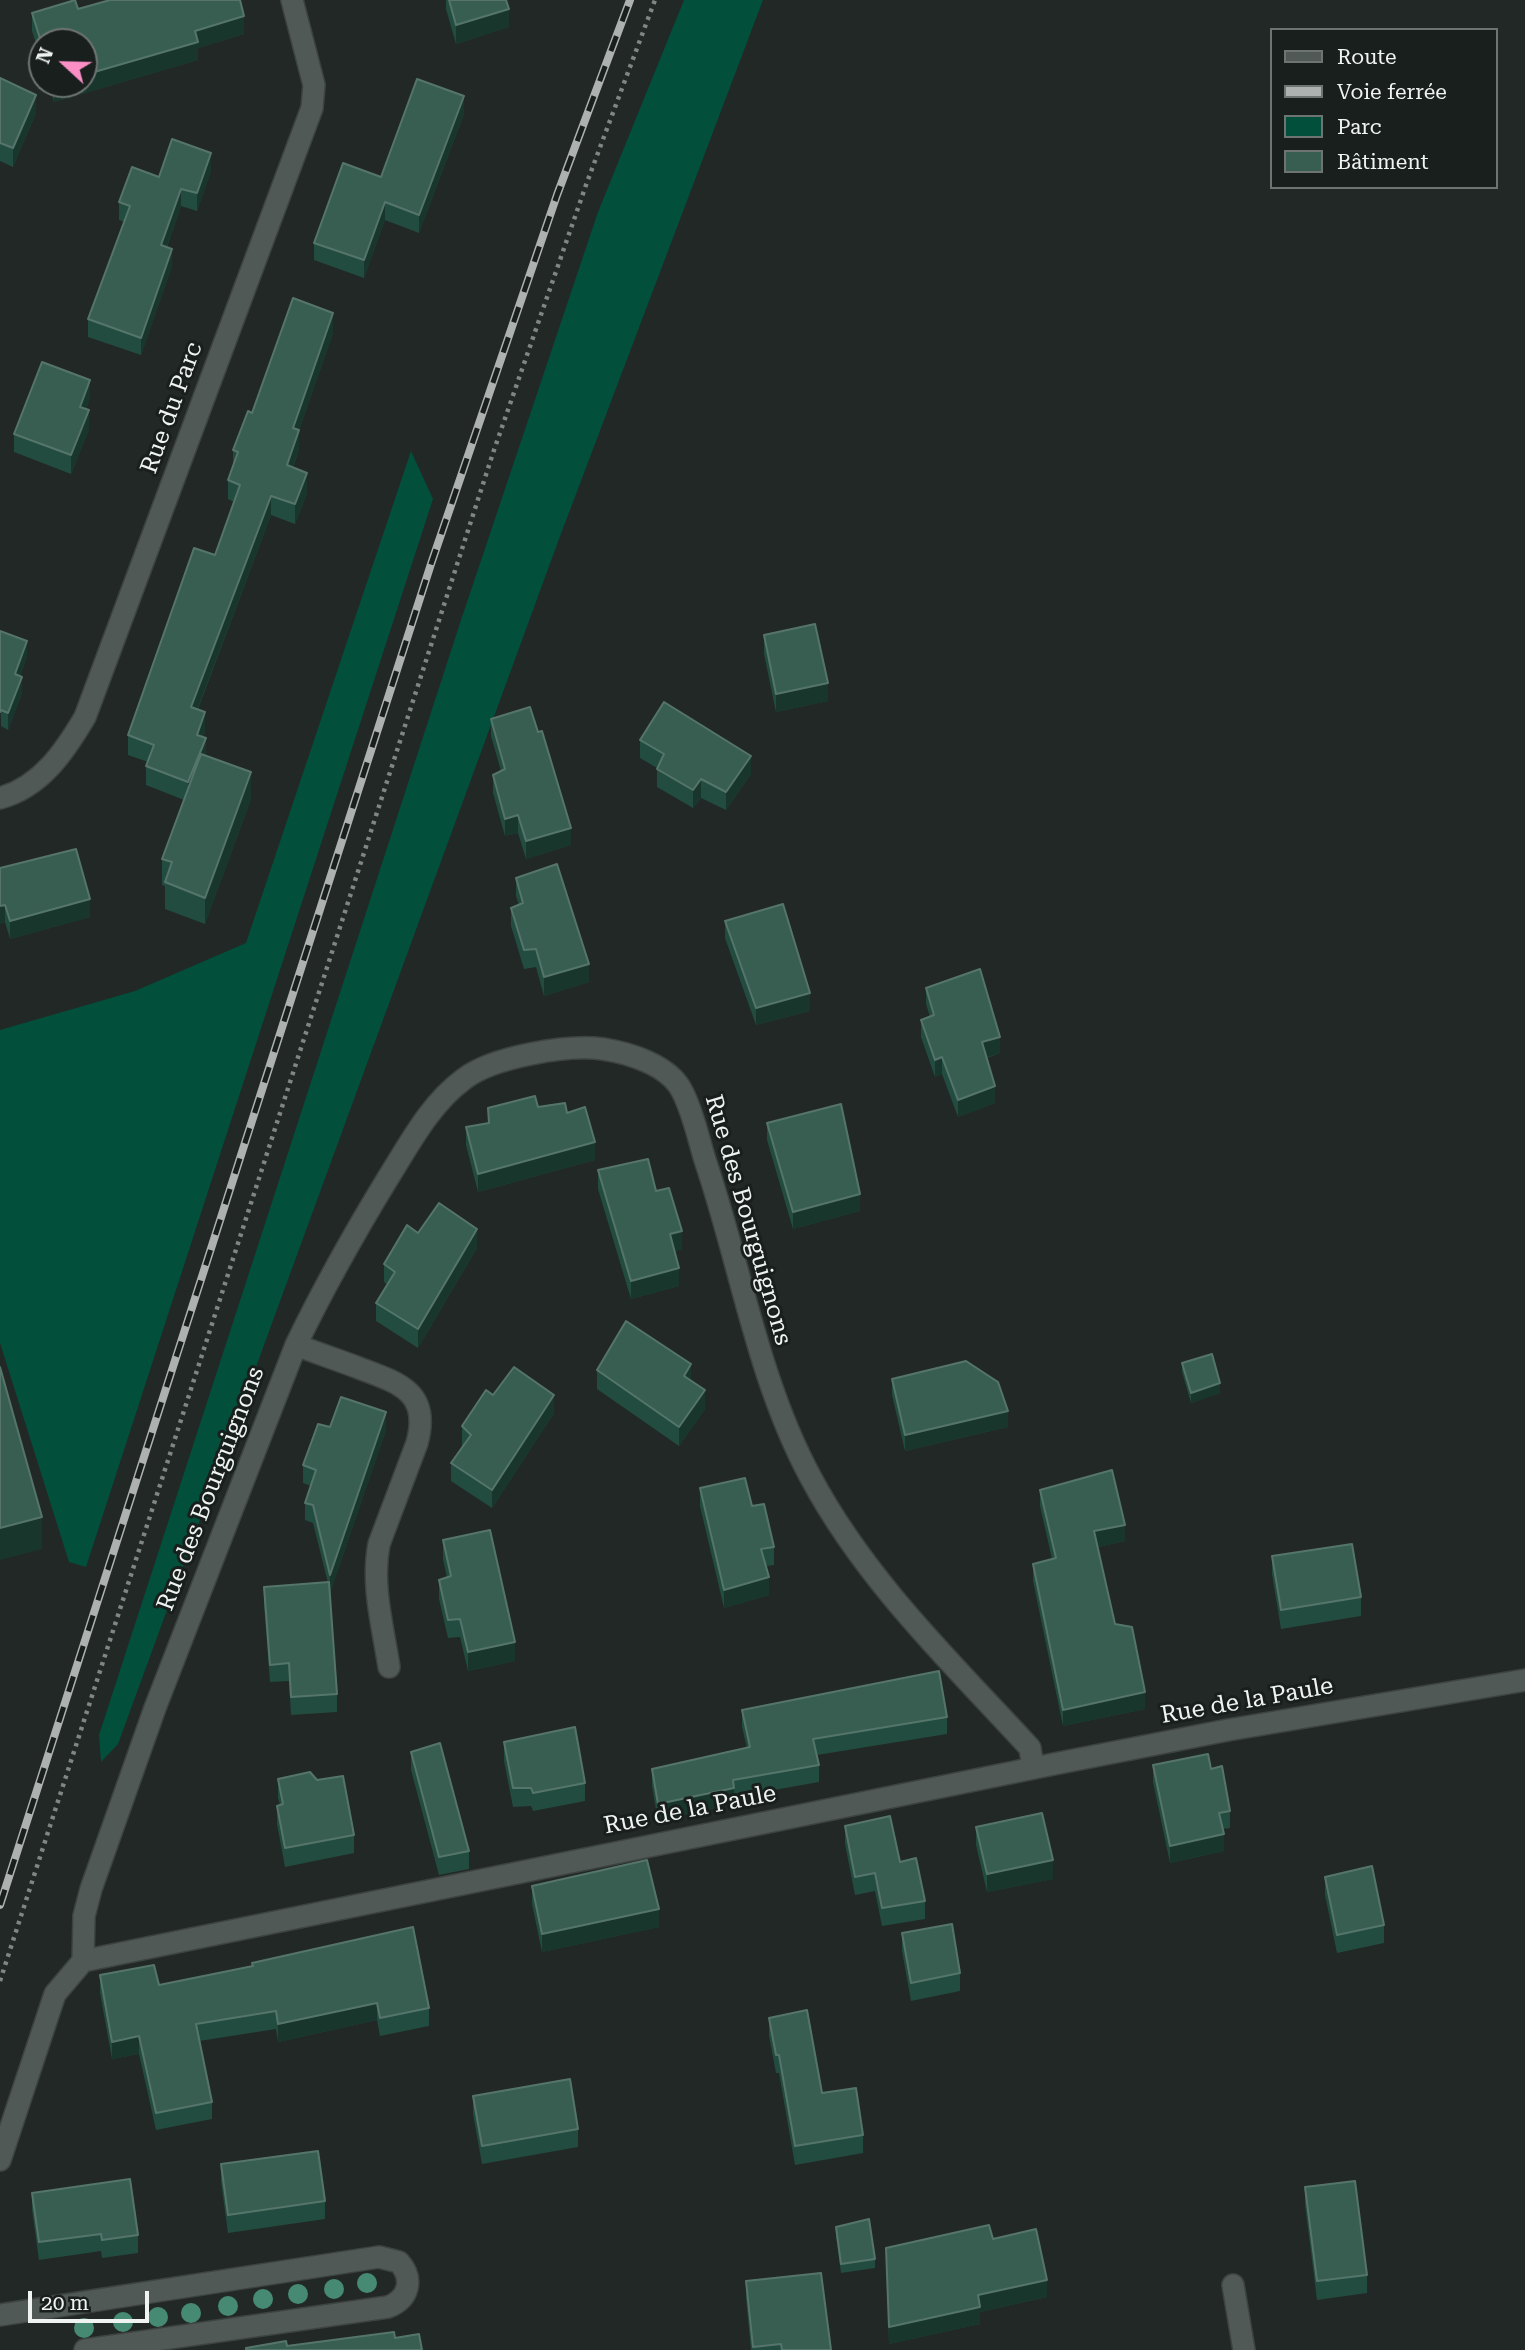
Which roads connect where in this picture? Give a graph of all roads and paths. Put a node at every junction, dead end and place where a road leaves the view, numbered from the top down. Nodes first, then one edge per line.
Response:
1 (292, 0) edge
2 (655, 0) edge
3 (0, 798) edge
4 (296, 1345) junction
5 (389, 1667) dead end
6 (1525, 1680) edge
7 (1033, 1768) junction
8 (83, 1961) junction
9 (0, 1981) edge
10 (0, 2160) edge
11 (1233, 2285) dead end
12 (0, 2315) edge
13 (85, 2350) edge
14 (1244, 2350) edge

1 - 3 street, Rue du Parc
2 - 9 path
4 - 5 street
4 - 7 street, Rue des Bourguignons
4 - 8 street, Rue des Bourguignons
6 - 7 street, Rue de la Paule
7 - 8 street, Rue de la Paule
8 - 10 street
11 - 14 street
12 - 13 street

